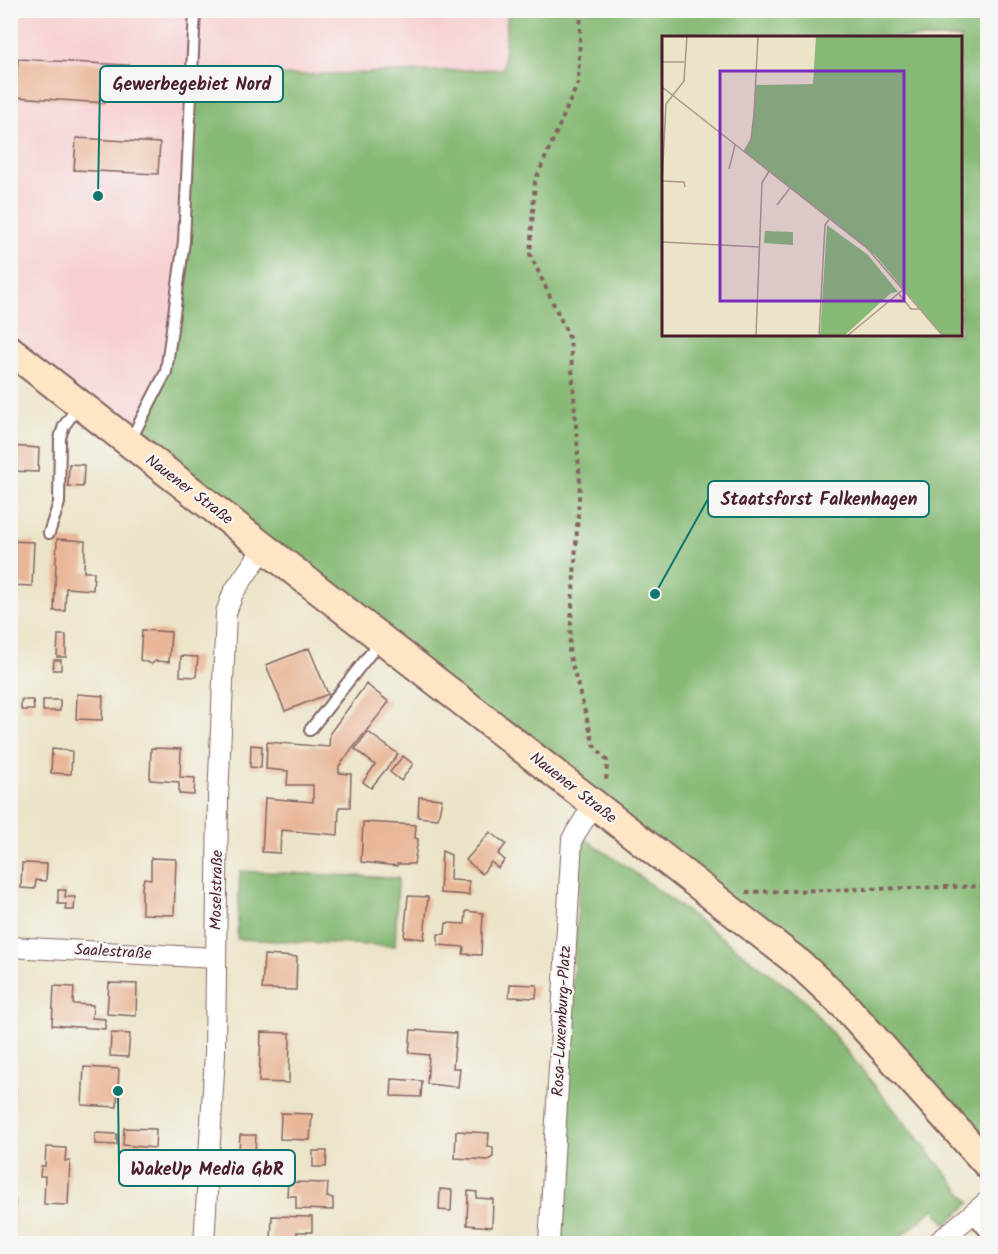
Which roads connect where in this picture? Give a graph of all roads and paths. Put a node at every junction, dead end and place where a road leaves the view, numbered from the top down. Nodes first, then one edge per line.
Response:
1 (195, 10) edge
2 (581, 10) edge
3 (10, 350) edge
4 (79, 404) junction
5 (128, 444) junction
6 (49, 532) dead end
7 (264, 548) junction
8 (381, 640) junction
9 (310, 730) dead end
10 (597, 806) junction
11 (987, 886) edge
12 (707, 893) junction
13 (10, 947) edge
14 (216, 958) junction
15 (987, 1165) edge
16 (987, 1201) edge
17 (971, 1215) junction
18 (987, 1235) edge
19 (204, 1244) edge
20 (549, 1244) edge
21 (936, 1244) edge

1 - 5 lane, Nauener Straße
2 - 10 path
3 - 4 main road, Nauener Straße
4 - 5 main road, Nauener Straße
4 - 6 lane
5 - 7 main road, Nauener Straße
7 - 8 main road, Nauener Straße
7 - 14 street, Moselstraße
8 - 9 lane
8 - 10 main road, Nauener Straße
10 - 12 main road, Nauener Straße
10 - 20 street, Rosa-Luxemburg-Platz
11 - 12 path
12 - 15 main road, Nauener Straße
13 - 14 street, Saalestraße
14 - 19 street, Moselstraße
16 - 17 street
17 - 18 lane
17 - 21 street

